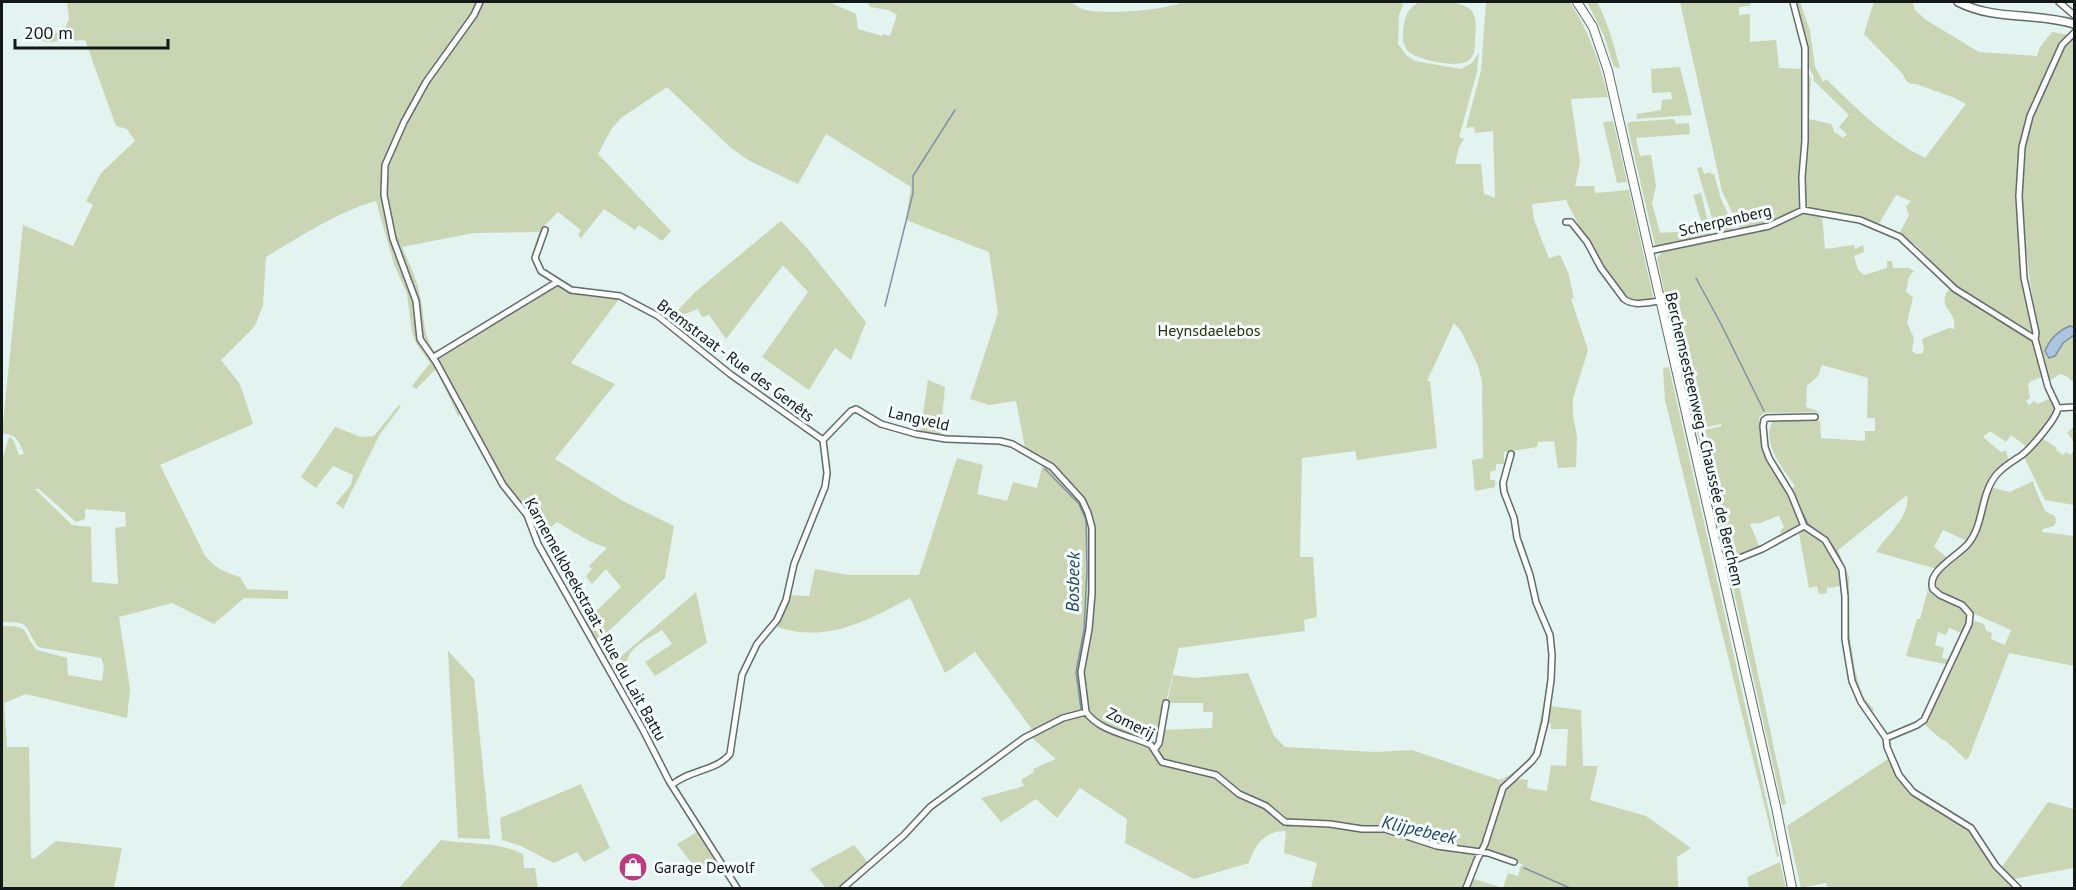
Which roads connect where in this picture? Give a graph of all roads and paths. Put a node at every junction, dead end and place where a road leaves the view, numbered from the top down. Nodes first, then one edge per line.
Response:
1 (480, 2) edge
2 (1578, 2) edge
3 (1793, 2) edge
4 (1958, 2) edge
5 (2059, 2) edge
6 (2074, 15) edge
7 (2074, 24) edge
8 (2074, 33) edge
9 (1803, 210) junction
10 (1566, 222) dead end
11 (545, 230) dead end
12 (1649, 251) junction
13 (556, 282) junction
14 (1660, 301) junction
15 (2035, 339) junction
16 (434, 357) junction
17 (2074, 407) edge
18 (2058, 408) junction
19 (1815, 417) dead end
20 (823, 440) junction
21 (1510, 454) dead end
22 (1804, 526) junction
23 (1720, 566) junction
24 (1166, 703) dead end
25 (1086, 712) junction
26 (1886, 738) junction
27 (1155, 749) junction
28 (672, 785) junction
29 (1480, 852) junction
30 (1514, 862) dead end
31 (737, 888) edge
32 (843, 888) edge
33 (1466, 888) edge
34 (1792, 888) edge
35 (2018, 888) edge

1 - 16 street, Karnemelkbeekstraat - Rue du Lait Battu
2 - 12 main road, Berchemsesteenweg - Chaussée de Berchem
3 - 9 street
4 - 7 main road
5 - 6 street
8 - 15 street
9 - 12 street, Scherpenberg
9 - 15 street
10 - 14 street
11 - 13 street, Bremstraat - Rue des Genêts
12 - 14 main road, Berchemsesteenweg - Chaussée de Berchem
13 - 16 street
13 - 20 street, Bremstraat - Rue des Genêts
14 - 23 main road, Berchemsesteenweg - Chaussée de Berchem
15 - 18 street
16 - 28 street, Karnemelkbeekstraat - Rue du Lait Battu
17 - 18 street
18 - 26 street
19 - 22 street
20 - 25 street, Langveld
20 - 28 street
21 - 29 street
22 - 23 street
22 - 26 street
23 - 34 main road, Berchemsesteenweg - Chaussée de Berchem
24 - 27 street
25 - 27 street, Zomerij
25 - 32 street, Zomerij
26 - 35 street
27 - 29 street, Zomerij
28 - 31 street, Karnemelkbeekstraat - Rue du Lait Battu
29 - 30 street, Zomerij
29 - 33 street

